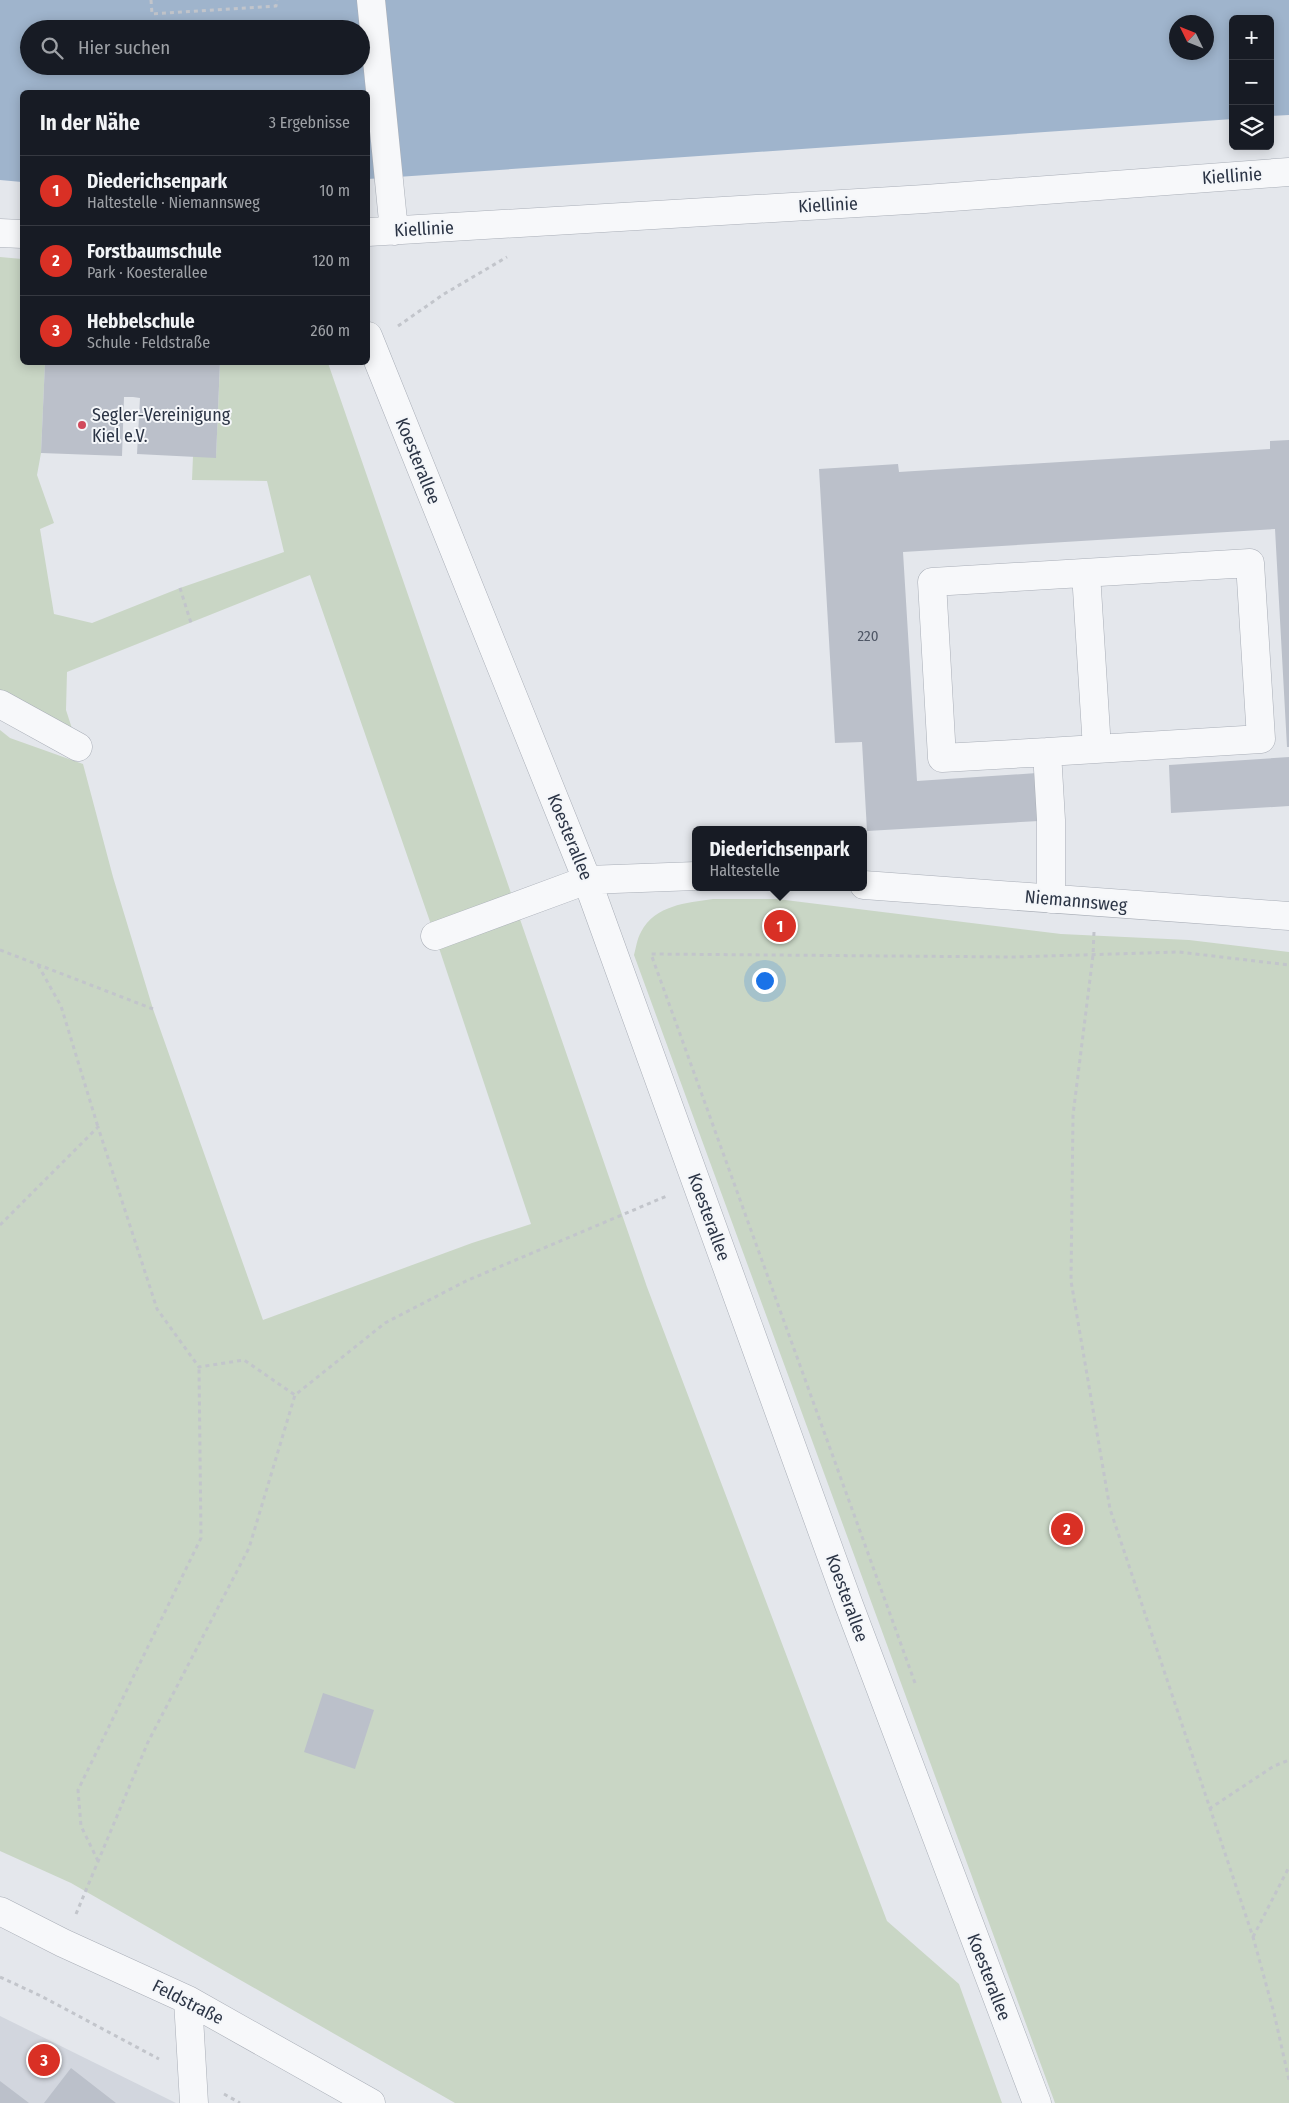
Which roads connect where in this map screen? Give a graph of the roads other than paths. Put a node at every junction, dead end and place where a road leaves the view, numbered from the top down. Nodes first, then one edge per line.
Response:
1 (371, 0) edge
2 (1289, 172) edge
3 (381, 231) edge
4 (0, 233) edge
5 (20, 234) edge
6 (370, 341) edge
7 (1086, 573) junction
8 (0, 704) edge
9 (78, 747) dead end
10 (1097, 749) junction
11 (1047, 752) junction
12 (692, 876) edge
13 (587, 880) junction
14 (867, 885) edge
15 (1051, 898) junction
16 (1289, 916) edge
17 (435, 936) dead end
18 (0, 1911) edge
19 (188, 2000) junction
20 (193, 2090) edge
21 (371, 2103) edge
22 (1037, 2103) edge

1 - 3 street
2 - 3 street, Kiellinie
4 - 5 street
6 - 13 street, Koesterallee
7 - 10 street
7 - 10 street
7 - 11 street
8 - 9 street
10 - 11 street
11 - 15 street
12 - 13 street
13 - 17 street
13 - 22 street, Koesterallee
14 - 15 street, Niemannsweg
15 - 16 street, Niemannsweg
18 - 19 street, Feldstraße
19 - 20 street
19 - 21 street, Feldstraße

